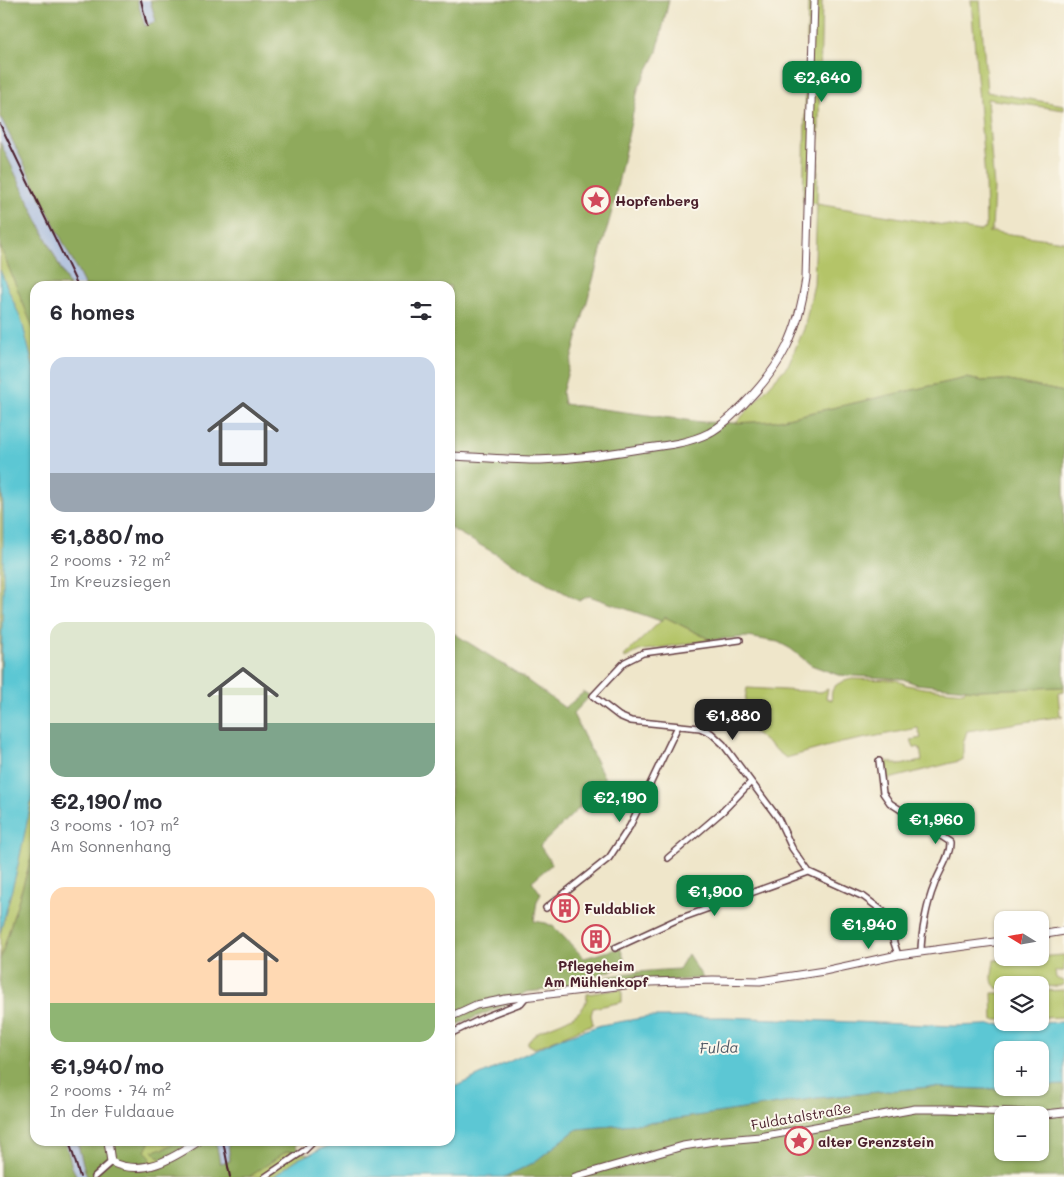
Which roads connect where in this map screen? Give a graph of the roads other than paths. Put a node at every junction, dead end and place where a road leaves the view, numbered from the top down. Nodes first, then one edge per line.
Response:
1 (814, 0) edge
2 (455, 456) edge
3 (740, 640) dead end
4 (678, 726) junction
5 (879, 761) dead end
6 (751, 782) junction
7 (668, 858) dead end
8 (809, 872) junction
9 (546, 908) dead end
10 (1064, 931) edge
11 (1049, 934) edge
12 (994, 942) edge
13 (615, 948) dead end
14 (921, 952) junction
15 (898, 955) junction
16 (526, 997) junction
17 (455, 1015) edge
18 (455, 1032) edge
19 (1064, 1112) edge
20 (109, 1146) edge
21 (191, 1146) edge
22 (309, 1146) edge
23 (112, 1162) junction
24 (94, 1177) edge
25 (265, 1177) edge
26 (575, 1177) edge

1 - 2 street
3 - 4 street
4 - 6 street
4 - 9 street
5 - 14 street
6 - 7 street
6 - 8 street
8 - 13 street
8 - 15 street
10 - 11 street
12 - 14 street
14 - 15 street
15 - 16 street
16 - 17 street
16 - 18 street
19 - 26 street, Fuldatalstraße
20 - 23 street
21 - 23 street
22 - 25 street
23 - 24 street

